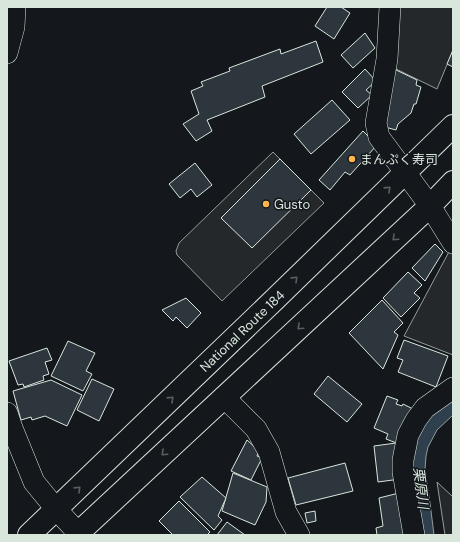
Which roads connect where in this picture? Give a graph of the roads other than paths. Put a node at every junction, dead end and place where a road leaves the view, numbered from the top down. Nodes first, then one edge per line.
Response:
1 (15, 7) edge
2 (390, 7) edge
3 (7, 53) edge
4 (453, 126) edge
5 (405, 172) junction
6 (453, 182) edge
7 (430, 206) junction
8 (453, 243) edge
9 (453, 388) edge
10 (224, 398) junction
11 (7, 413) edge
12 (56, 509) junction
13 (78, 534) edge
14 (29, 535) edge
15 (299, 535) edge
16 (414, 535) edge

1 - 3 street
2 - 5 street
4 - 5 highway, National Route 184
5 - 7 street
12 -> 5 highway, National Route 184
6 - 7 highway
7 - 8 street
7 -> 10 highway
9 - 16 street
10 -> 13 highway
10 - 15 street
11 - 12 street
12 - 13 street
12 - 14 highway, National Route 184

